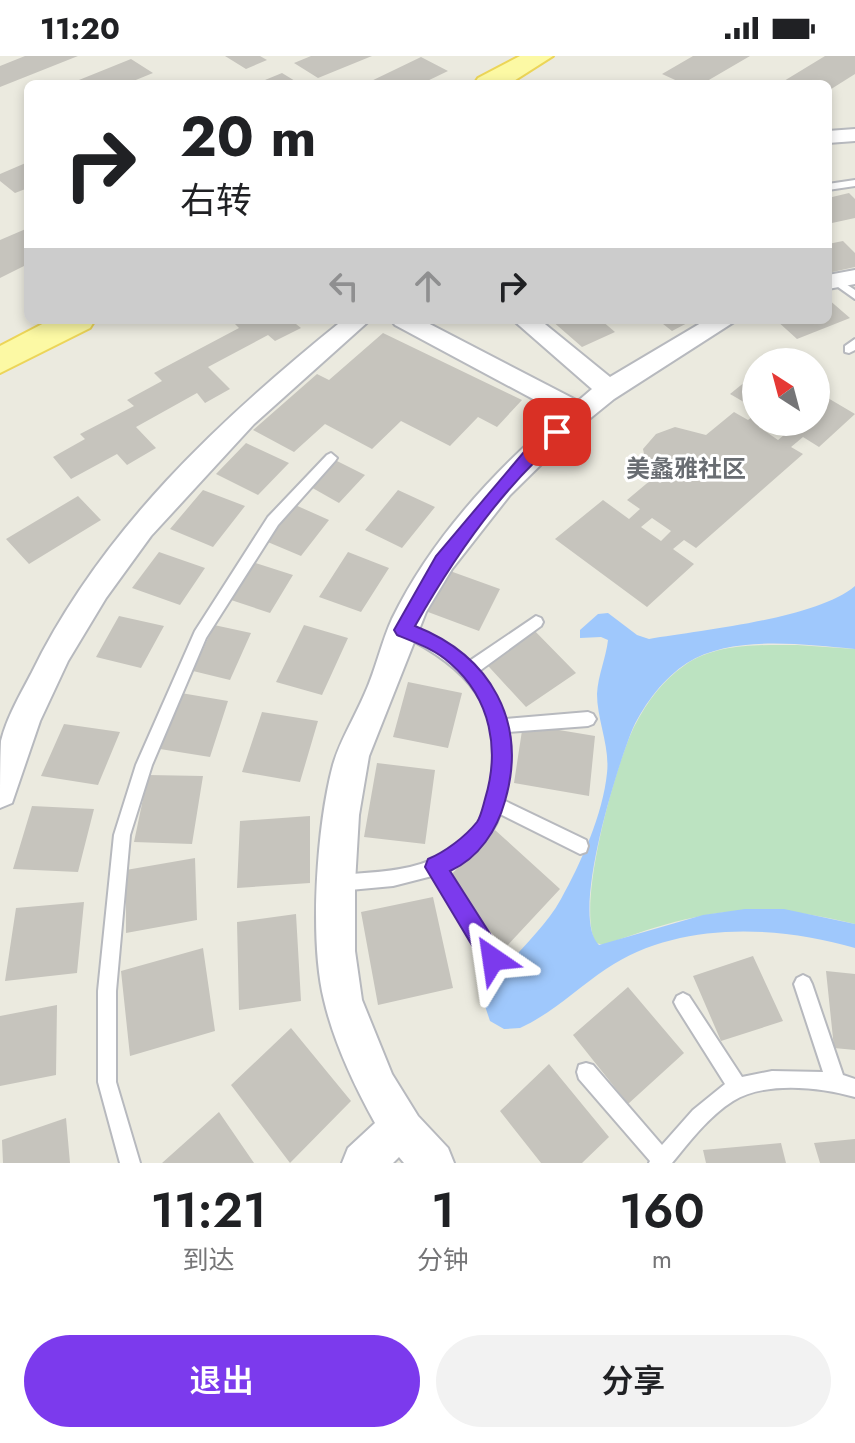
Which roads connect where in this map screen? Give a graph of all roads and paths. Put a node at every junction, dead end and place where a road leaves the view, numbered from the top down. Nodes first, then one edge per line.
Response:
1 (540, 56) edge
2 (569, 56) edge
3 (495, 80) edge
4 (525, 80) edge
5 (855, 135) edge
6 (832, 137) edge
7 (855, 183) edge
8 (832, 186) edge
9 (839, 280) edge
10 (855, 296) edge
11 (31, 324) edge
12 (70, 324) edge
13 (354, 324) edge
14 (411, 324) edge
15 (530, 324) edge
16 (718, 324) edge
17 (0, 340) edge
18 (0, 361) edge
19 (609, 390) junction
20 (580, 413) junction
21 (331, 458) dead end
22 (536, 622) dead end
23 (404, 630) junction
24 (469, 670) junction
25 (588, 719) dead end
26 (499, 726) junction
27 (0, 792) edge
28 (494, 803) junction
29 (580, 846) dead end
30 (435, 867) junction
31 (338, 884) junction
32 (493, 959) dead end
33 (803, 984) dead end
34 (683, 1002) dead end
35 (586, 1072) dead end
36 (846, 1086) edge
37 (739, 1089) junction
38 (402, 1126) junction
39 (660, 1162) edge
40 (130, 1163) edge
41 (363, 1163) edge
42 (433, 1163) edge

1 - 3 main road
2 - 4 main road
5 - 6 street
7 - 8 lane
9 - 10 lane
11 - 17 main road
12 - 18 main road
13 - 27 street
14 - 20 street
15 - 19 street
16 - 19 street
19 - 20 street
20 - 23 street
21 - 40 lane
22 - 24 lane
23 - 24 lane
23 - 31 street
24 - 26 lane
25 - 26 lane
26 - 28 lane
28 - 29 lane
28 - 30 lane
30 - 31 lane
30 - 32 lane
31 - 38 street
33 - 36 lane
34 - 37 lane
35 - 39 lane
36 - 37 lane
37 - 39 lane
38 - 41 street
38 - 42 street

